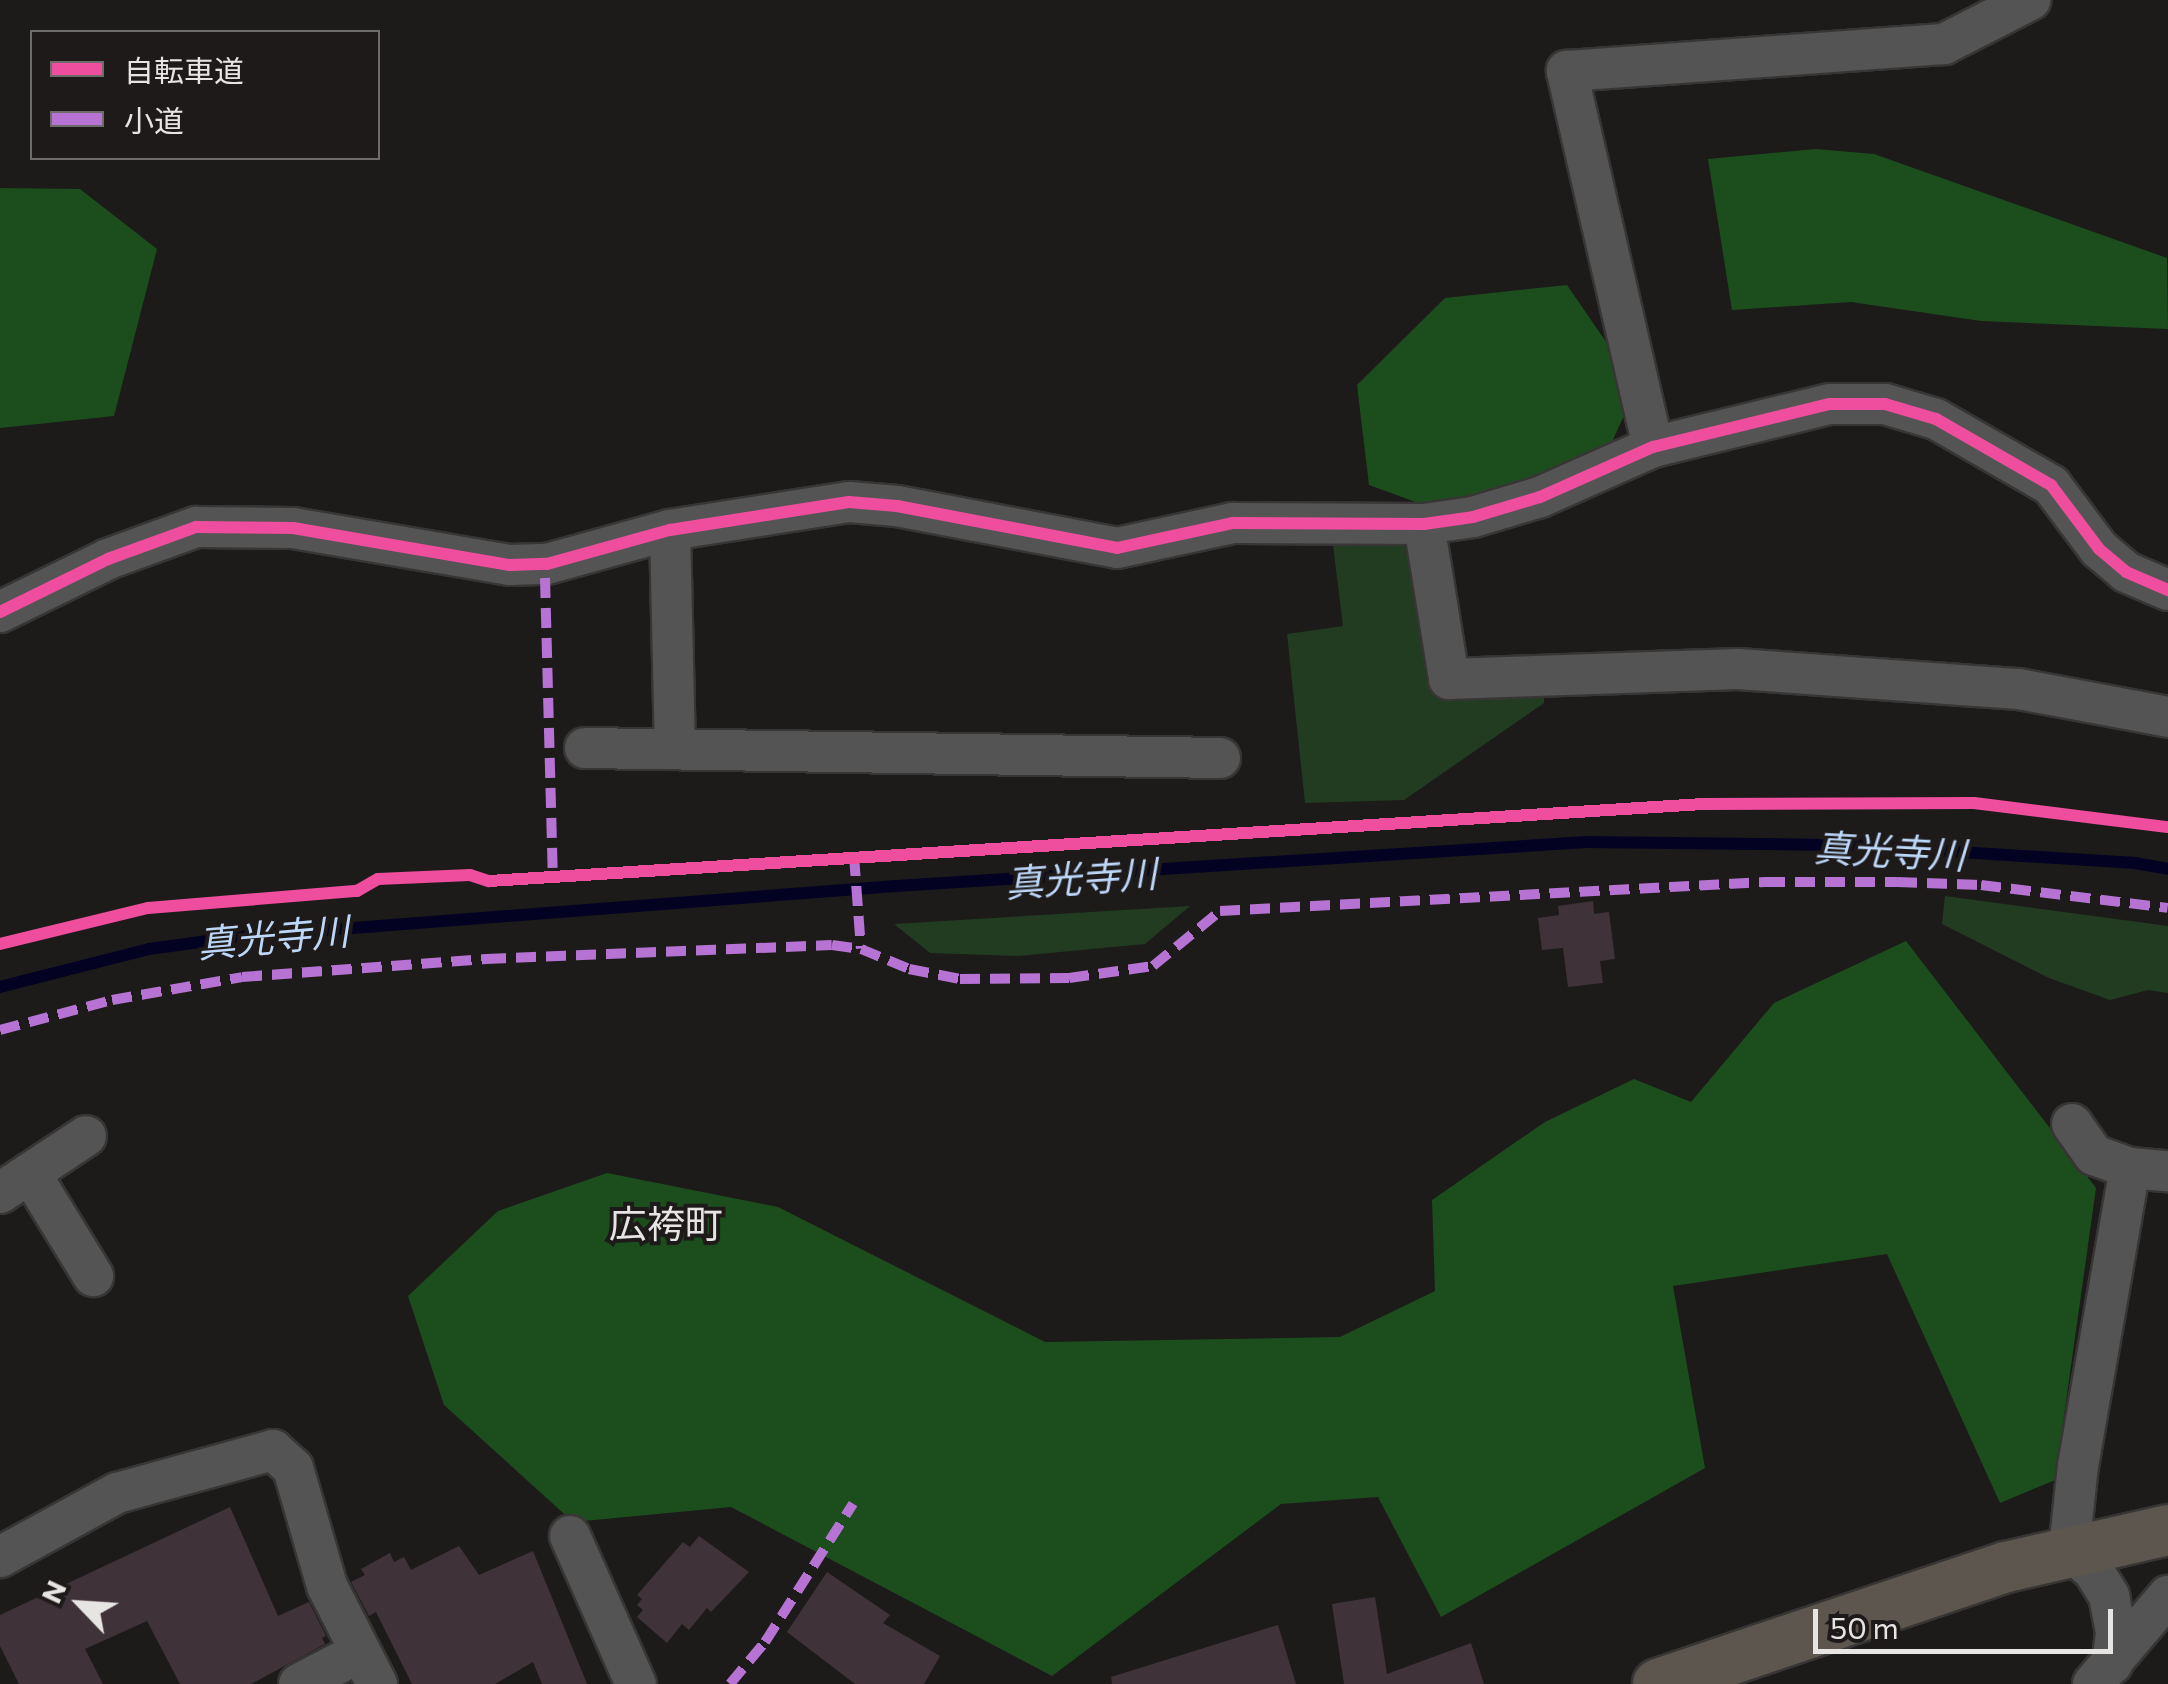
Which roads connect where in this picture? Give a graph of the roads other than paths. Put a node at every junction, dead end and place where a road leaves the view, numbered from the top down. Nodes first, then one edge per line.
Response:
1 (2030, 0) edge
2 (1653, 447) junction
3 (1424, 524) junction
4 (670, 530) junction
5 (2168, 590) edge
6 (0, 612) edge
7 (2168, 717) edge
8 (585, 748) dead end
9 (675, 750) junction
10 (1220, 758) dead end
11 (2072, 1124) dead end
12 (86, 1136) dead end
13 (2149, 1170) edge
14 (15, 1183) edge
15 (93, 1276) dead end
16 (2168, 1530) edge
17 (570, 1536) dead end
18 (2070, 1550) junction
19 (0, 1557) edge
20 (2168, 1596) edge
21 (368, 1668) edge
22 (2102, 1674) edge
23 (299, 1684) edge
24 (636, 1684) edge
25 (1658, 1684) edge

1 - 2 street
2 - 3 street
2 - 5 street
3 - 4 street
3 - 7 street
4 - 6 street
4 - 9 street
8 - 9 street
9 - 10 street
11 - 13 street
12 - 14 street
13 - 18 street
14 - 15 street
16 - 18 main road
17 - 24 street
18 - 22 street
18 - 25 main road
19 - 21 street
20 - 22 street
21 - 23 street

